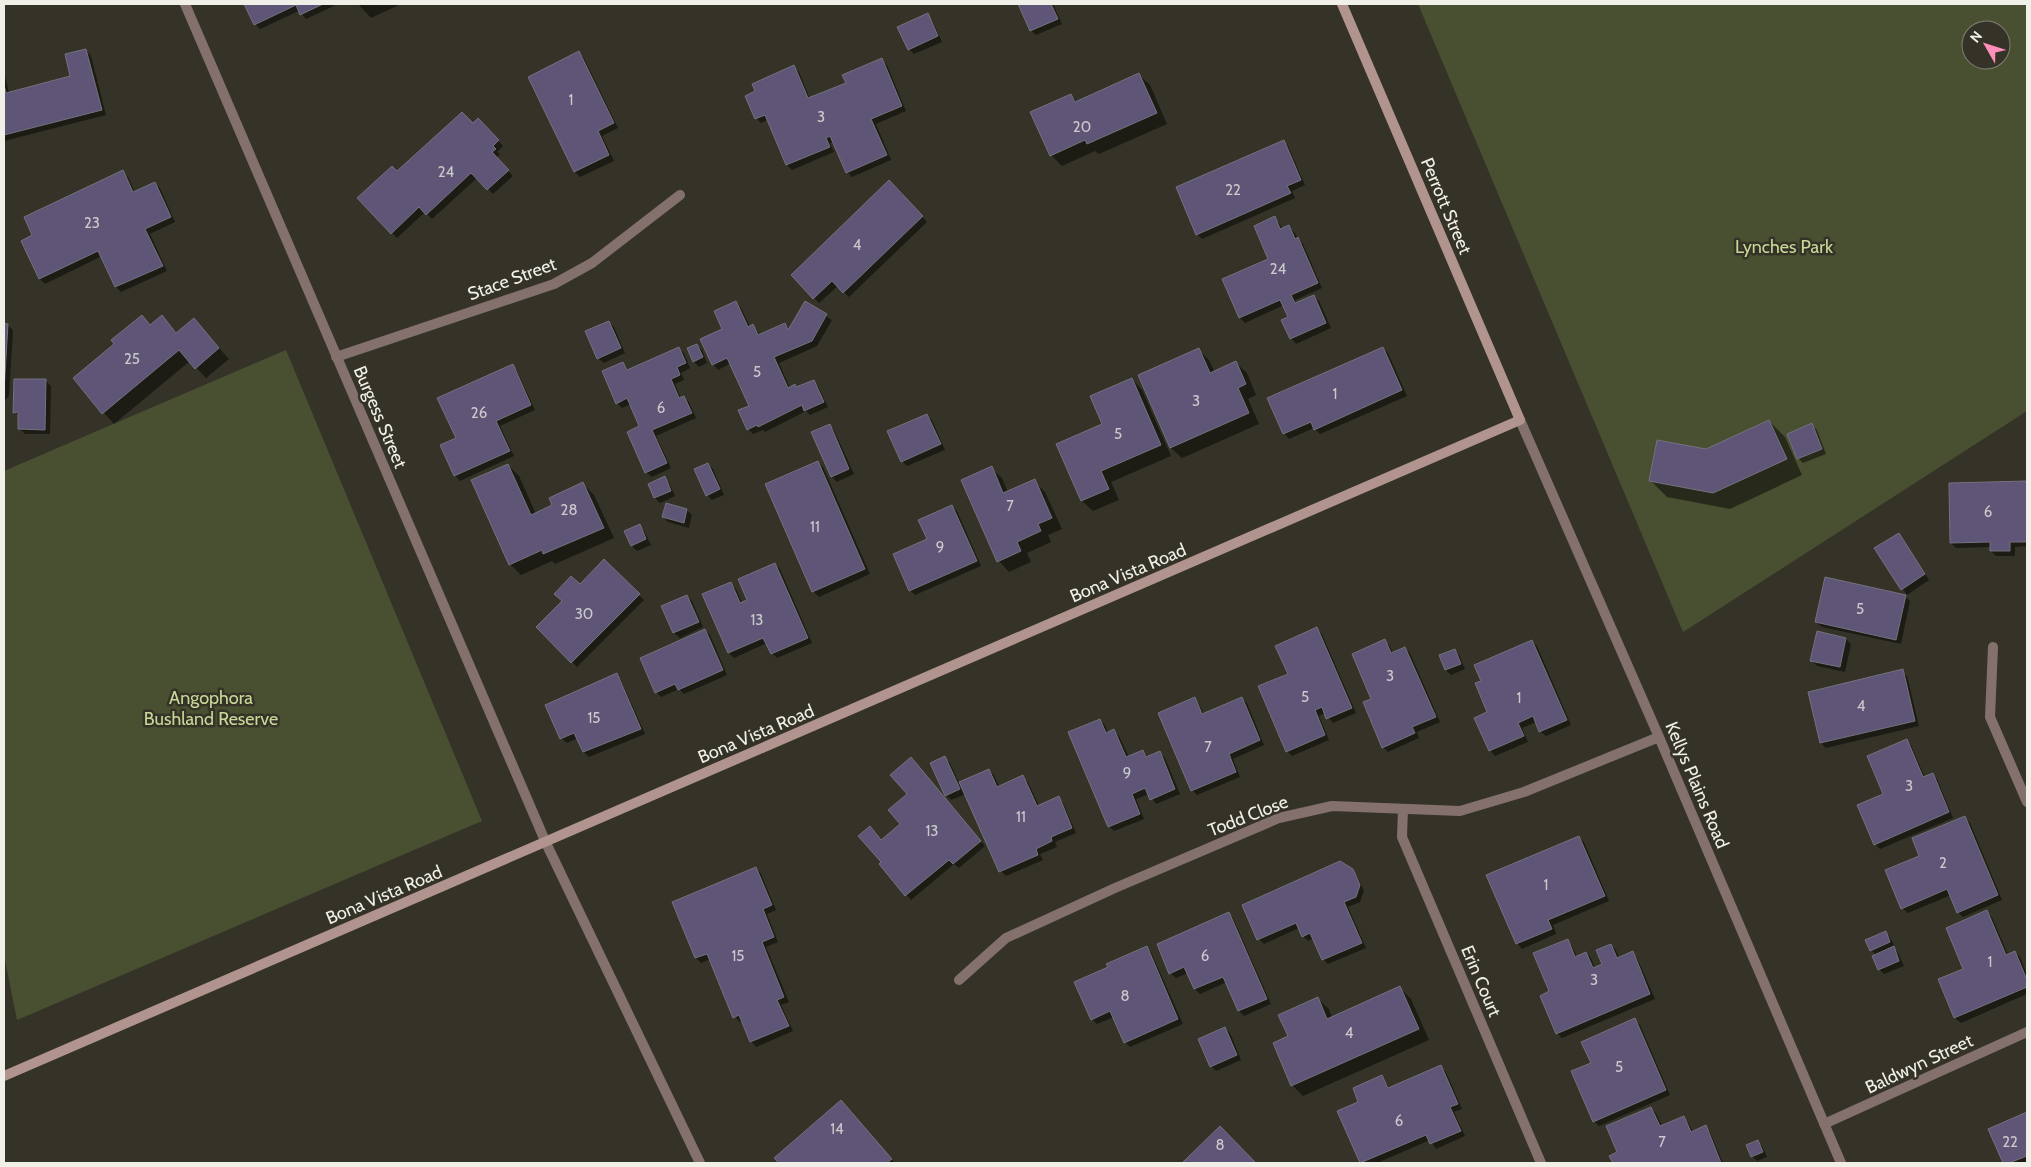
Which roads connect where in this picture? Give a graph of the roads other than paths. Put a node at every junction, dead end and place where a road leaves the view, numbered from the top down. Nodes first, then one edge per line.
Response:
1 (185, 4) edge
2 (1342, 4) edge
3 (680, 195) dead end
4 (336, 357) junction
5 (1520, 420) junction
6 (1992, 647) dead end
7 (1659, 736) junction
8 (2027, 802) edge
9 (1402, 809) junction
10 (546, 843) junction
11 (959, 980) dead end
12 (2027, 1032) edge
13 (4, 1076) edge
14 (1824, 1124) junction
15 (700, 1163) edge
16 (1541, 1163) edge
17 (1841, 1163) edge

1 - 4 street, Burgess Street
2 - 5 street, Perrott Street
3 - 4 street, Stace Street
4 - 10 street, Burgess Street
5 - 7 street, Kellys Plains Road
5 - 10 street, Bona Vista Road
6 - 8 street
7 - 9 street, Todd Close
7 - 14 street, Kellys Plains Road
9 - 11 street, Todd Close
9 - 16 street, Erin Court
10 - 13 street, Bona Vista Road
10 - 15 street, Burgess Street
12 - 14 street, Baldwyn Street
14 - 17 street, Kellys Plains Road

